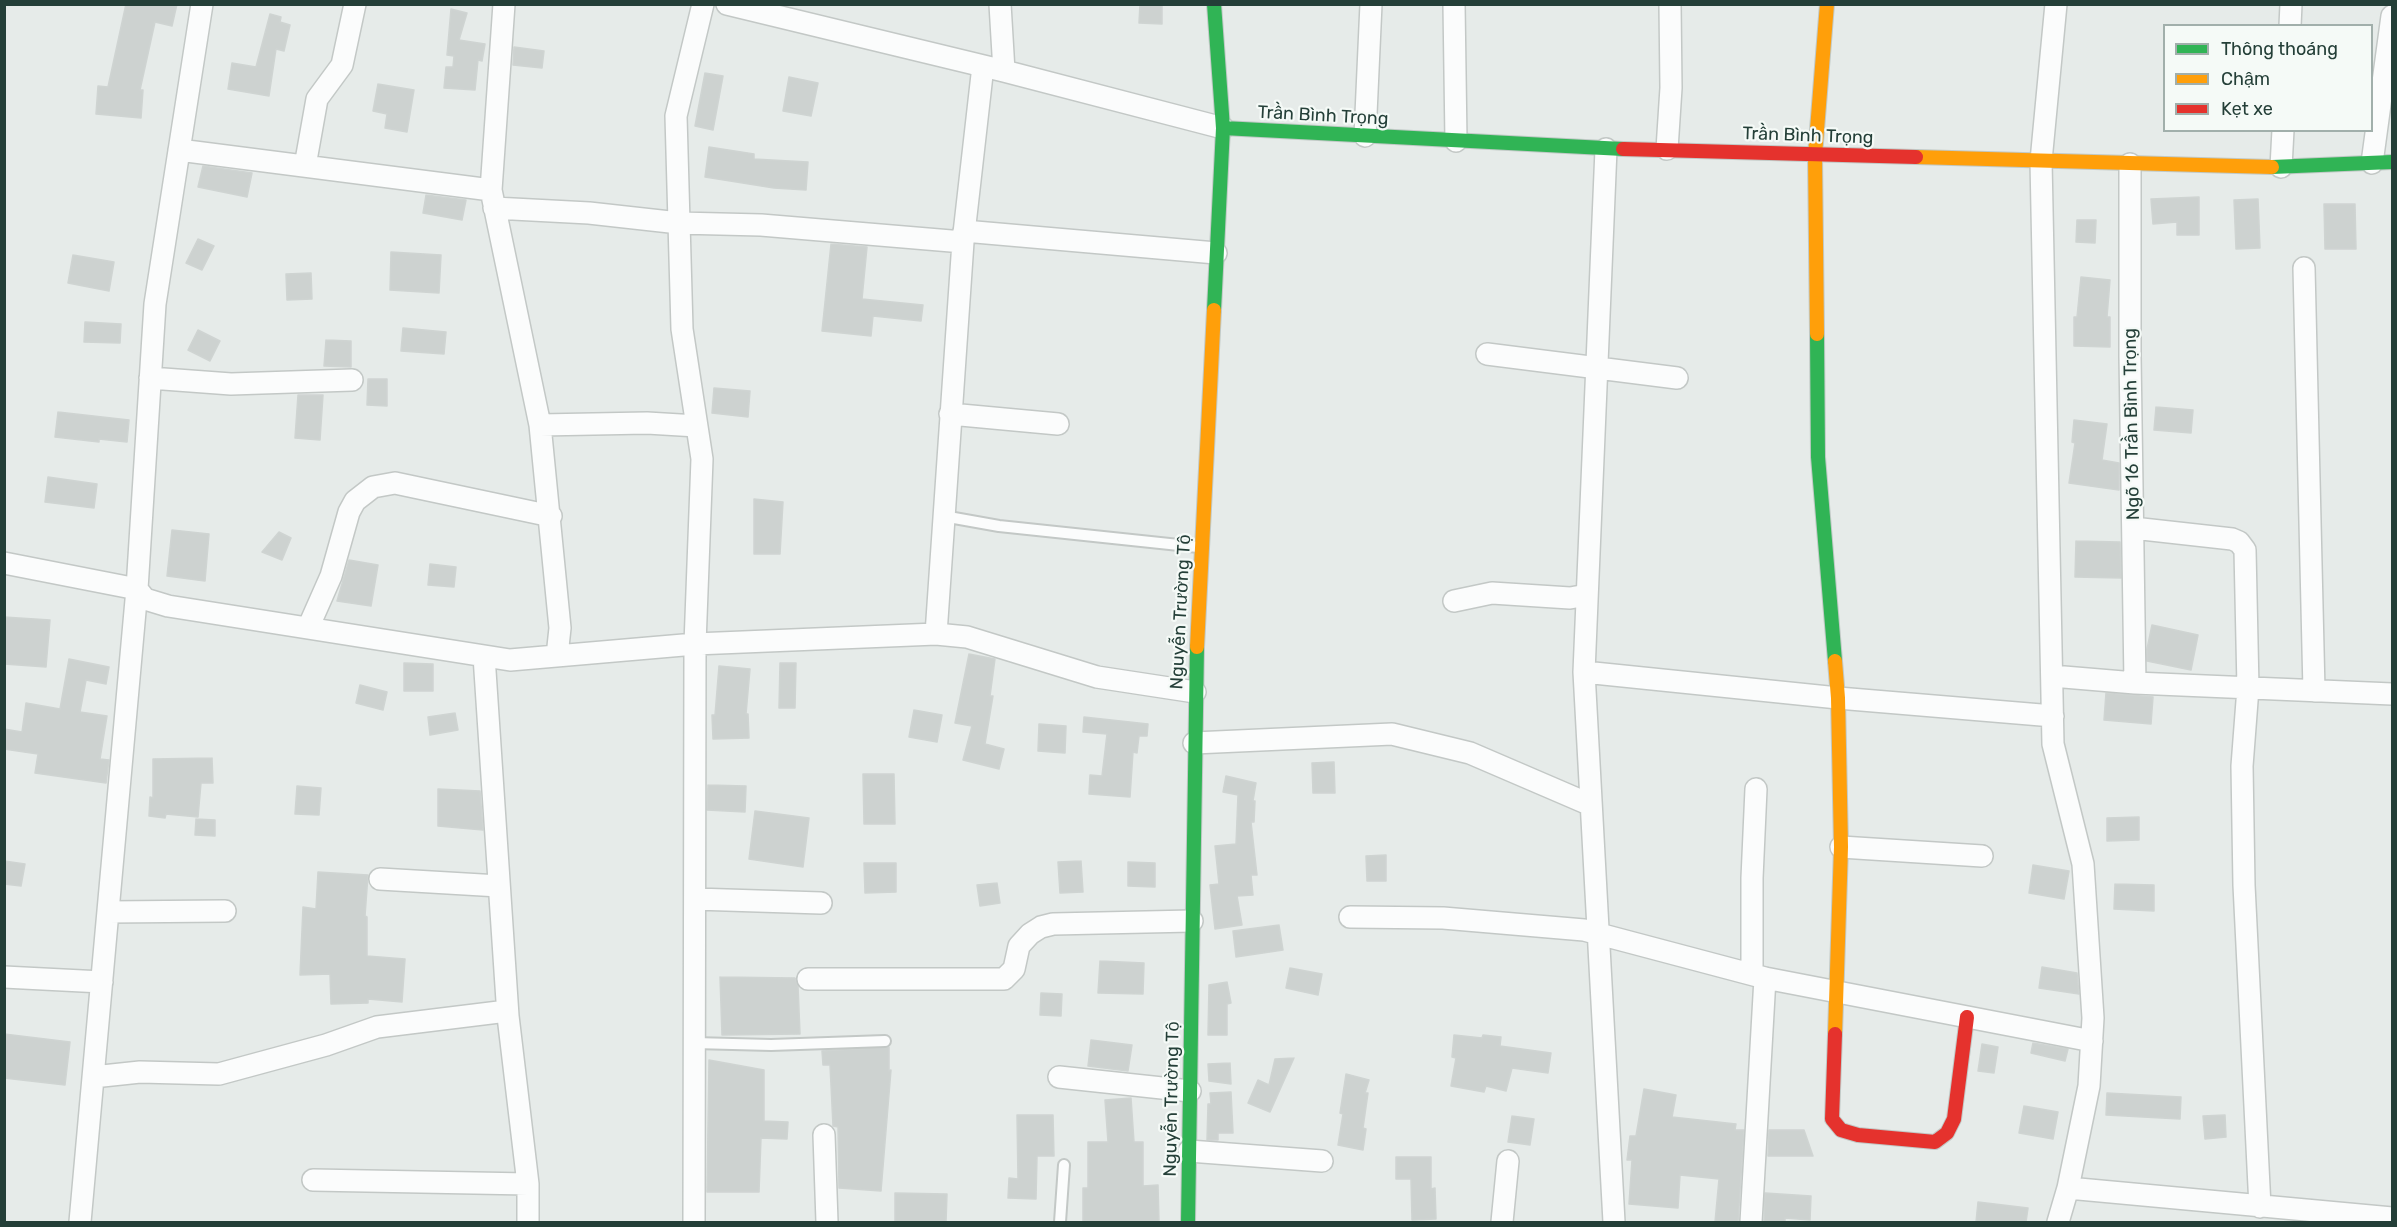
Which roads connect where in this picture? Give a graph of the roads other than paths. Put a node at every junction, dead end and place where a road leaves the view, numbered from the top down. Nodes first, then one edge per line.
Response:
1 (202, 4) edge
2 (355, 4) edge
3 (504, 4) edge
4 (703, 4) edge
5 (727, 4) edge
6 (1000, 4) edge
7 (1214, 4) edge
8 (1371, 4) edge
9 (1454, 4) edge
10 (1670, 4) edge
11 (1827, 4) edge
12 (2056, 4) edge
13 (2291, 4) edge
14 (2392, 16) edge
15 (2290, 24) edge
16 (984, 66) junction
17 (1004, 70) junction
18 (1223, 128) junction
19 (2283, 132) edge
20 (1365, 136) junction
21 (1455, 141) junction
22 (1606, 149) junction
23 (1667, 149) junction
24 (179, 150) junction
25 (1815, 155) junction
26 (2041, 160) junction
27 (2382, 163) edge
28 (2130, 164) junction
29 (305, 166) junction
30 (2281, 167) junction
31 (493, 199) junction
32 (679, 223) junction
33 (964, 237) junction
34 (1216, 253) junction
35 (2304, 268) dead end
36 (1487, 354) dead end
37 (1597, 369) junction
38 (150, 378) junction
39 (1677, 378) dead end
40 (352, 380) dead end
41 (950, 414) junction
42 (1058, 424) dead end
43 (540, 425) junction
44 (697, 426) junction
45 (551, 516) junction
46 (943, 516) junction
47 (2133, 528) junction
48 (1202, 548) junction
49 (4, 563) edge
50 (137, 589) junction
51 (1587, 595) junction
52 (1454, 601) dead end
53 (308, 628) junction
54 (936, 634) junction
55 (695, 644) junction
56 (484, 656) junction
57 (557, 656) junction
58 (1584, 672) junction
59 (2052, 676) junction
60 (2135, 683) junction
61 (2248, 688) junction
62 (2314, 691) junction
63 (1195, 692) junction
64 (2392, 694) edge
65 (1838, 698) junction
66 (2053, 716) junction
67 (1194, 743) junction
68 (1756, 789) dead end
69 (1591, 805) junction
70 (1840, 847) junction
71 (1982, 856) dead end
72 (380, 879) dead end
73 (499, 886) junction
74 (695, 899) junction
75 (821, 903) dead end
76 (225, 911) dead end
77 (108, 912) junction
78 (1350, 917) dead end
79 (1192, 921) junction
80 (1599, 933) junction
81 (4, 976) edge
82 (1759, 976) junction
83 (808, 979) dead end
84 (102, 982) junction
85 (1834, 991) junction
86 (507, 1011) junction
87 (1967, 1017) junction
88 (885, 1041) dead end
89 (2092, 1041) junction
90 (694, 1043) junction
91 (93, 1077) junction
92 (1059, 1077) dead end
93 (1190, 1091) junction
94 (824, 1135) dead end
95 (1189, 1151) junction
96 (1322, 1161) dead end
97 (1508, 1161) dead end
98 (1064, 1165) dead end
99 (314, 1180) dead end
100 (528, 1184) junction
101 (2068, 1188) junction
102 (2252, 1212) edge
103 (2392, 1218) edge
104 (80, 1222) edge
105 (528, 1222) edge
106 (694, 1222) edge
107 (827, 1222) edge
108 (1060, 1222) edge
109 (1188, 1222) edge
110 (1502, 1222) edge
111 (1614, 1222) edge
112 (1751, 1222) edge
113 (2058, 1222) edge

1 - 24 street
2 - 29 street
3 - 31 street
4 - 32 street
5 - 16 street
6 - 17 street
7 - 18 street, Nguyễn Trường Tộ
8 - 20 street
9 - 21 street
10 - 23 street
11 - 25 street
12 - 26 street
13 - 15 street
14 - 27 street
16 - 17 street
16 - 33 street
17 - 18 street
18 - 20 street, Trần Bình Trọng
18 - 34 street, Nguyễn Trường Tộ
19 - 30 street
20 - 21 street, Trần Bình Trọng
21 - 22 street, Trần Bình Trọng
22 - 23 street, Trần Bình Trọng
22 - 37 street
23 - 25 street, Trần Bình Trọng
24 - 29 street
24 - 38 street
25 - 26 street, Trần Bình Trọng
25 - 65 street
26 - 28 street, Trần Bình Trọng
26 - 59 street
27 - 30 street, Trần Bình Trọng
28 - 30 street, Trần Bình Trọng
28 - 47 street, Ngõ 16 Trần Bình Trọng
29 - 31 street
31 - 32 street
31 - 43 street
32 - 33 street
32 - 44 street
33 - 34 street
33 - 41 street
34 - 48 street, Nguyễn Trường Tộ
35 - 62 street
36 - 37 street
37 - 39 street
37 - 51 street
38 - 40 street
38 - 50 street
41 - 42 street
41 - 46 street
43 - 44 street
43 - 45 street
44 - 55 street
45 - 53 street
45 - 57 street
46 - 48 lane
46 - 54 street
47 - 60 street, Ngõ 16 Trần Bình Trọng
47 - 61 street
48 - 63 street, Nguyễn Trường Tộ
49 - 50 street
50 - 53 street
50 - 77 street
51 - 52 street
51 - 58 street
53 - 56 street
54 - 55 street
54 - 63 street
55 - 57 street
55 - 74 street
56 - 57 street
56 - 73 street
58 - 65 street
58 - 69 street
59 - 60 street
59 - 66 street
60 - 61 street
61 - 62 street
61 - 102 street
62 - 64 street
63 - 67 street, Nguyễn Trường Tộ
65 - 66 street
65 - 70 street
66 - 89 street
67 - 69 street
67 - 79 street, Nguyễn Trường Tộ
68 - 82 street
69 - 80 street
70 - 71 street
70 - 85 street
72 - 73 street
73 - 86 street
74 - 75 street
74 - 90 street
76 - 77 street
77 - 84 street
78 - 80 street
79 - 83 street
79 - 93 street, Nguyễn Trường Tộ
80 - 82 street
80 - 111 street
81 - 84 street
82 - 85 street
82 - 112 street
84 - 91 street
85 - 87 street
85 - 87 street
86 - 91 street
86 - 100 street
87 - 89 street
88 - 90 lane
89 - 101 street
90 - 106 street
91 - 104 street
92 - 93 street
93 - 95 street, Nguyễn Trường Tộ
94 - 107 street
95 - 96 street
95 - 109 street, Nguyễn Trường Tộ
97 - 110 street
98 - 108 lane
99 - 100 street
100 - 105 street
101 - 102 street
101 - 113 street
102 - 103 street

